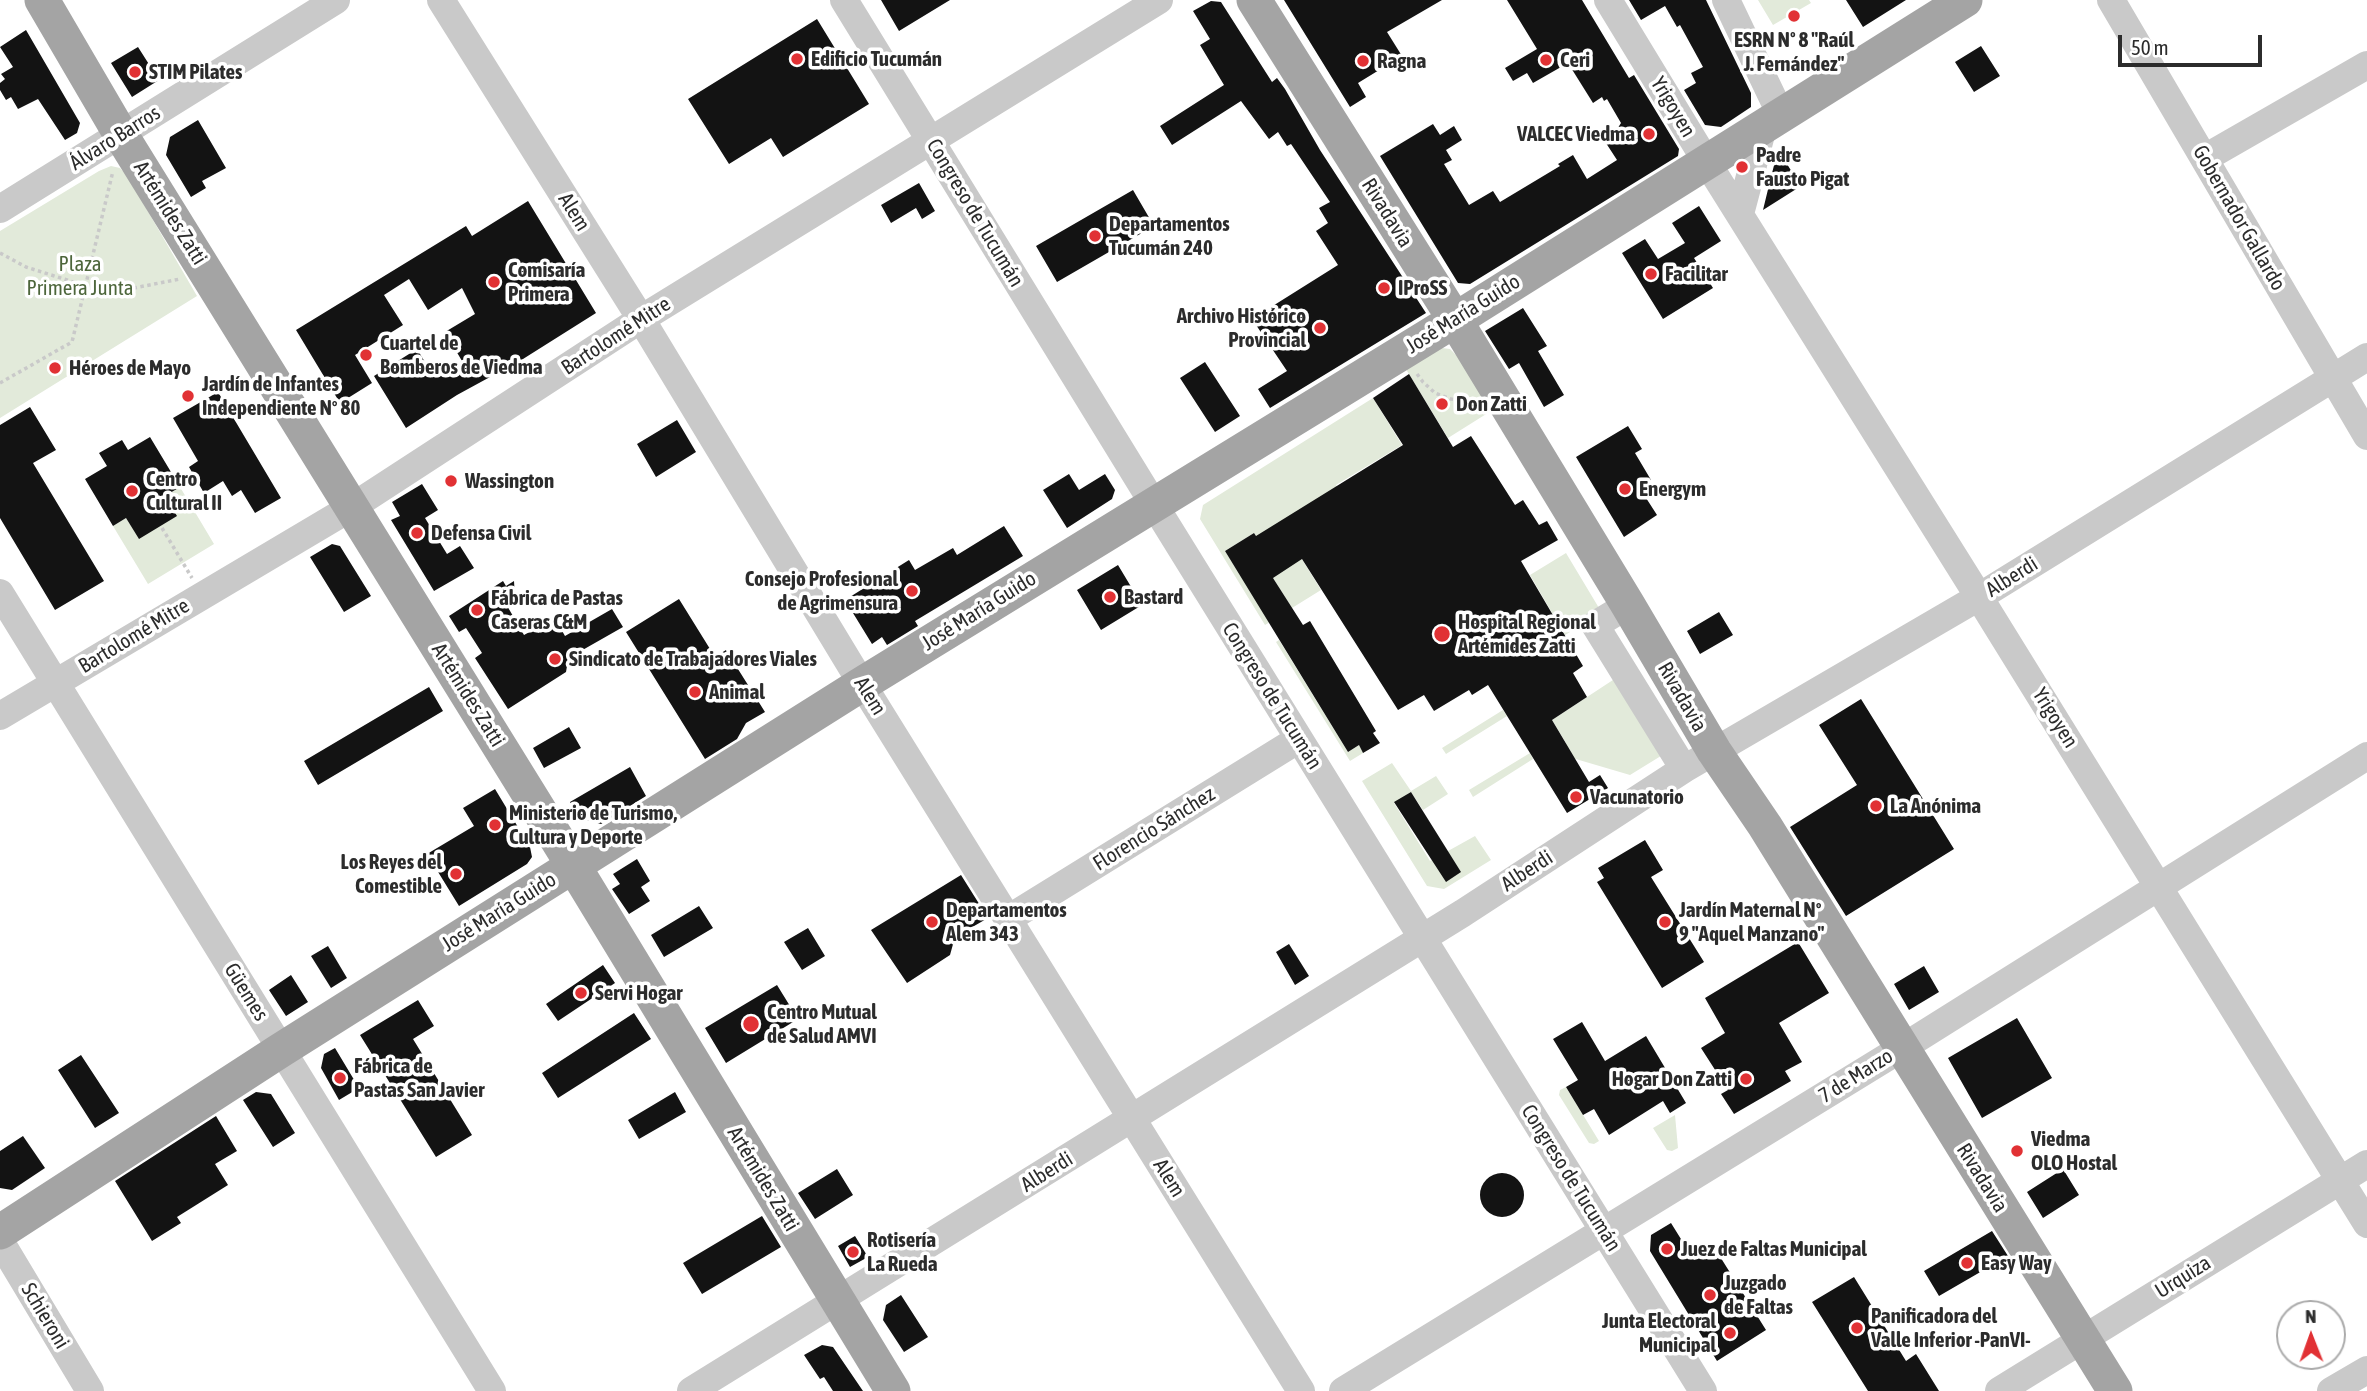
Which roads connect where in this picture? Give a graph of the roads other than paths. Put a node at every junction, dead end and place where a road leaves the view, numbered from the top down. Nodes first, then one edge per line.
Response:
1 (41, 0) edge
2 (336, 0) edge
3 (441, 0) edge
4 (844, 0) edge
5 (1159, 0) edge
6 (1254, 0) edge
7 (1608, 0) edge
8 (1726, 0) edge
9 (1965, 0) edge
10 (2111, 0) edge
11 (2367, 65) edge
12 (1772, 121) junction
13 (121, 135) junction
14 (930, 141) junction
15 (2205, 158) junction
16 (1706, 161) junction
17 (0, 209) edge
18 (1740, 214) junction
19 (641, 319) junction
20 (1455, 320) junction
21 (2367, 357) edge
22 (2332, 379) junction
23 (2367, 436) edge
24 (1153, 503) junction
25 (352, 507) junction
26 (0, 593) edge
27 (1979, 597) junction
28 (1628, 605) junction
29 (55, 683) junction
30 (862, 684) junction
31 (0, 716) edge
32 (1299, 739) junction
33 (1714, 751) junction
34 (2367, 756) edge
35 (1684, 769) junction
36 (573, 865) junction
37 (2159, 887) junction
38 (1008, 919) junction
39 (1422, 937) junction
40 (1902, 1048) junction
41 (281, 1050) junction
42 (1132, 1119) junction
43 (2367, 1164) edge
44 (2340, 1180) junction
45 (2367, 1224) edge
46 (1604, 1231) junction
47 (0, 1232) edge
48 (0, 1241) edge
49 (837, 1301) junction
50 (2082, 1339) junction
51 (2367, 1370) edge
52 (90, 1391) edge
53 (492, 1391) edge
54 (691, 1391) edge
55 (893, 1391) edge
56 (1301, 1391) edge
57 (1343, 1391) edge
58 (1703, 1391) edge
59 (1999, 1391) edge
60 (2115, 1391) edge
61 (2331, 1391) edge

1 - 13 main road, Artémides Zatti
2 - 13 street, Álvaro Barros
3 - 19 street, Alem
4 - 14 street, Congreso de Tucumán
5 - 14 street, Bartolomé Mitre
6 - 20 main road, Rivadavia
7 - 16 street, Yrigoyen
8 - 12 street
9 - 12 main road, José María Guido
10 - 15 street, Gobernador Gallardo
11 - 15 street
12 - 16 main road, José María Guido
12 - 18 street
13 - 17 street, Álvaro Barros
13 - 25 main road, Artémides Zatti
14 - 19 street, Bartolomé Mitre
14 - 24 street, Congreso de Tucumán
15 - 22 street, Gobernador Gallardo
16 - 18 street, Yrigoyen
16 - 20 main road, José María Guido
18 - 27 street, Yrigoyen
19 - 25 street, Bartolomé Mitre
19 - 30 street, Alem
20 - 24 main road, José María Guido
20 - 28 main road, Rivadavia
21 - 22 street, Alberdi
22 - 23 street, Gobernador Gallardo
22 - 27 street, Alberdi
24 - 30 main road, José María Guido
24 - 32 street, Congreso de Tucumán
25 - 29 street, Bartolomé Mitre
25 - 36 main road, Artémides Zatti
26 - 29 street, Güemes
27 - 33 street, Alberdi
27 - 37 street, Yrigoyen
28 - 33 main road, Rivadavia
28 - 35 street
29 - 31 street, Bartolomé Mitre
29 - 41 street, Güemes
30 - 36 main road, José María Guido
30 - 38 street, Alem
32 - 38 street, Florencio Sánchez
32 - 39 street, Congreso de Tucumán
33 - 35 street, Alberdi
33 - 40 main road, Rivadavia
34 - 37 street, 7 de Marzo
35 - 39 street, Alberdi
36 - 41 main road, José María Guido
36 - 49 main road, Artémides Zatti
37 - 40 street, 7 de Marzo
37 - 44 street, Yrigoyen
38 - 42 street, Alem
39 - 42 street, Alberdi
39 - 46 street, Congreso de Tucumán
40 - 46 street, 7 de Marzo
40 - 50 main road, Rivadavia
41 - 47 main road, José María Guido
41 - 53 street, Güemes
42 - 49 street, Alberdi
42 - 56 street, Alem
43 - 44 street, Urquiza
44 - 45 street, Yrigoyen
44 - 50 street, Urquiza
46 - 57 street, 7 de Marzo
46 - 58 street, Congreso de Tucumán
48 - 52 street, Schieroni
49 - 54 street, Alberdi
49 - 55 main road, Artémides Zatti
50 - 59 street, Urquiza
50 - 60 main road, Rivadavia
51 - 61 street

